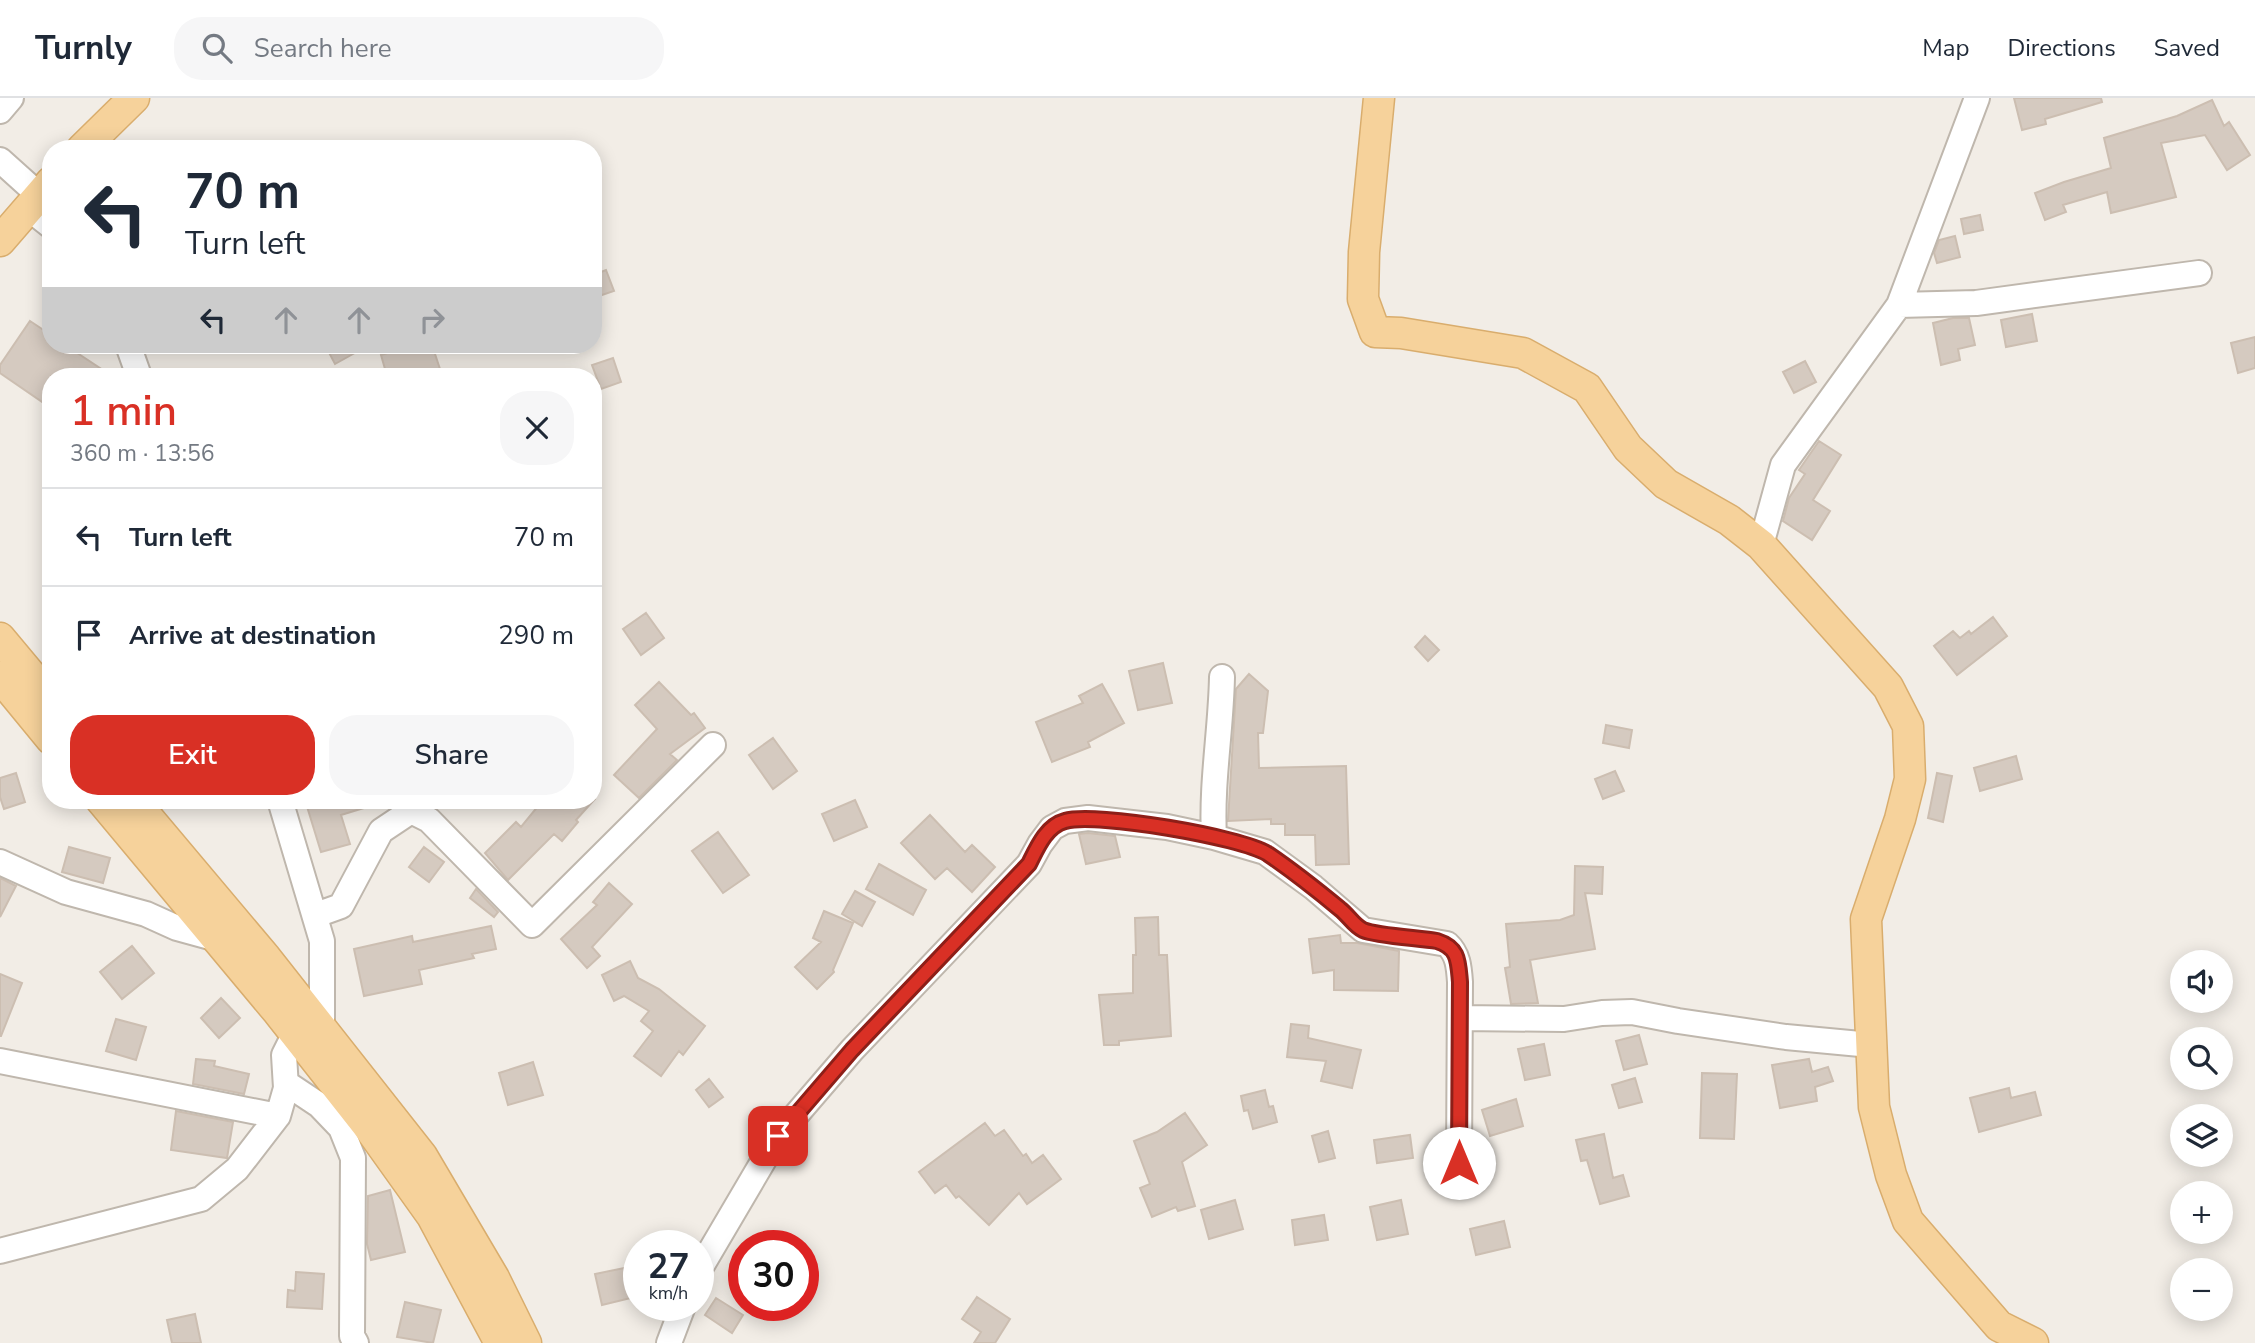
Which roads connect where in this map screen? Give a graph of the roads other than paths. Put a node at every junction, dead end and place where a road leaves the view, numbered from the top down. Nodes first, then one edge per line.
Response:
1 (11, 98) edge
2 (134, 98) edge
3 (1379, 98) edge
4 (1977, 98) edge
5 (0, 111) edge
6 (91, 140) edge
7 (0, 160) edge
8 (39, 194) edge
9 (0, 242) edge
10 (2199, 273) dead end
11 (1899, 305) junction
12 (1761, 545) junction
13 (0, 638) edge
14 (0, 677) edge
15 (1222, 677) dead end
16 (42, 688) edge
17 (42, 728) edge
18 (713, 745) dead end
19 (109, 809) edge
20 (140, 809) edge
21 (283, 809) edge
22 (1214, 837) junction
23 (0, 862) edge
24 (316, 915) junction
25 (217, 939) junction
26 (261, 972) junction
27 (1460, 1018) junction
28 (309, 1031) junction
29 (1871, 1045) junction
30 (0, 1061) edge
31 (286, 1083) junction
32 (278, 1116) junction
33 (1459, 1163) dead end
34 (714, 1245) edge
35 (0, 1251) edge
36 (677, 1321) edge
37 (356, 1343) edge
38 (500, 1343) edge
39 (526, 1343) edge
40 (669, 1343) edge
41 (2033, 1343) edge

1 - 5 street
2 - 6 main road
3 - 12 main road
4 - 11 street
7 - 8 street
8 - 9 main road
10 - 11 street
11 - 12 street
12 - 29 main road
13 - 16 main road
14 - 17 main road
15 - 22 street
18 - 24 street
19 - 25 main road
20 - 26 main road
21 - 24 street
22 - 27 street
22 - 34 street
23 - 25 street
24 - 28 street
25 - 26 main road
26 - 28 main road
27 - 29 street
27 - 33 street
28 - 31 street
28 - 38 main road
28 - 39 main road
29 - 41 main road
30 - 32 street
31 - 32 street
31 - 37 street
32 - 35 street
36 - 40 street

